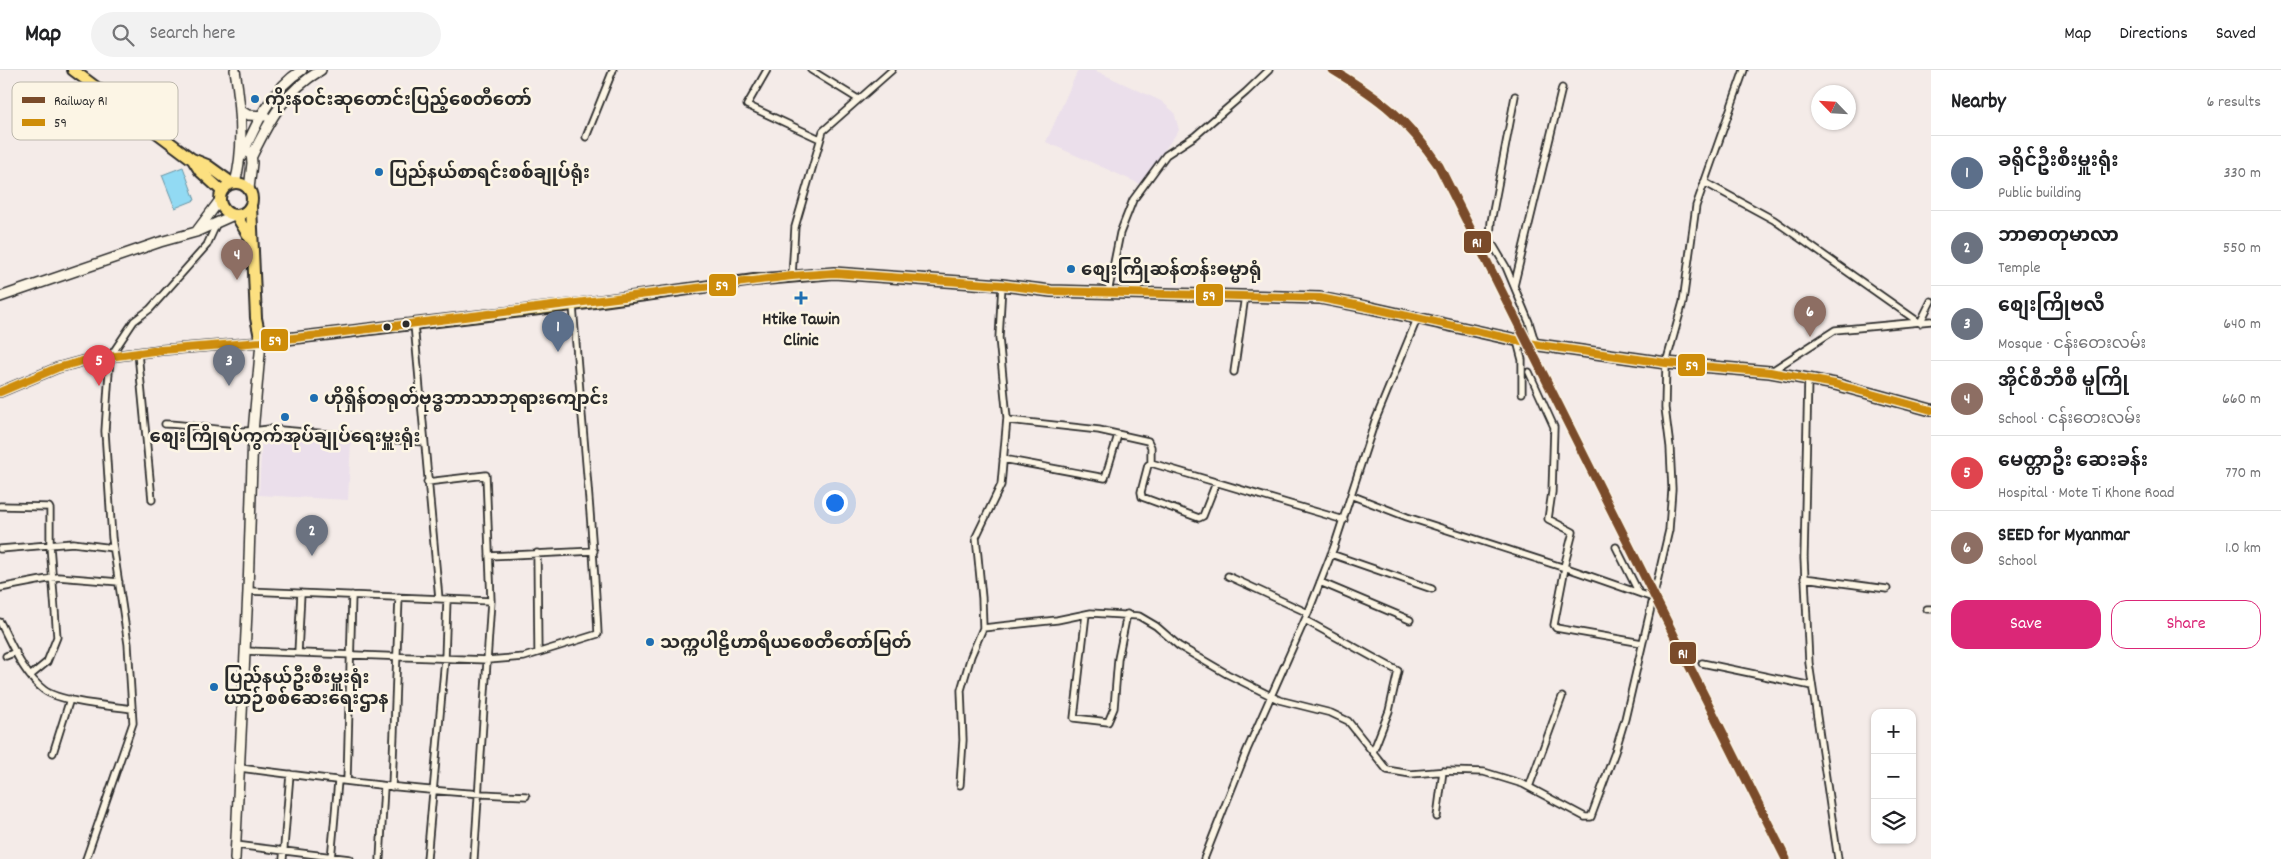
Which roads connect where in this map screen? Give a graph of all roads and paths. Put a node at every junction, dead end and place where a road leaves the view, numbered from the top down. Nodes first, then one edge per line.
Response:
1 (73, 70) edge
2 (235, 70) edge
3 (302, 70) edge
4 (321, 70) edge
5 (613, 70) edge
6 (767, 70) edge
7 (811, 70) edge
8 (892, 70) edge
9 (1269, 70) edge
10 (1744, 70) edge
11 (89, 82) edge
12 (1562, 88) dead end
13 (1515, 96) dead end
14 (858, 99) junction
15 (240, 113) junction
16 (262, 114) junction
17 (271, 119) junction
18 (586, 137) dead end
19 (820, 139) junction
20 (167, 140) edge
21 (248, 141) junction
22 (252, 156) junction
23 (192, 159) junction
24 (240, 160) junction
25 (1704, 182) junction
26 (233, 183) junction
27 (249, 189) junction
28 (221, 196) junction
29 (251, 206) junction
30 (235, 215) junction
31 (216, 225) junction
32 (196, 232) junction
33 (253, 242) junction
34 (792, 276) junction
35 (1002, 285) junction
36 (1514, 286) junction
37 (1108, 293) junction
38 (1245, 296) junction
39 (0, 297) edge
40 (1931, 301) edge
41 (573, 305) junction
42 (1417, 319) junction
43 (1931, 321) edge
44 (1920, 323) junction
45 (414, 324) junction
46 (1517, 341) junction
47 (261, 342) junction
48 (1536, 345) junction
49 (138, 353) junction
50 (110, 357) junction
51 (1666, 363) junction
52 (1234, 372) dead end
53 (1529, 372) dead end
54 (1770, 372) junction
55 (1808, 379) junction
56 (0, 392) edge
57 (1522, 393) dead end
58 (1931, 410) edge
59 (1007, 420) junction
60 (165, 424) dead end
61 (252, 432) junction
62 (1118, 435) junction
63 (423, 442) junction
64 (1003, 459) junction
65 (1151, 463) junction
66 (427, 482) junction
67 (1216, 483) junction
68 (1352, 496) junction
69 (152, 500) dead end
70 (0, 506) edge
71 (1344, 520) junction
72 (50, 545) junction
73 (1616, 547) dead end
74 (113, 548) junction
75 (0, 549) edge
76 (594, 550) junction
77 (537, 554) junction
78 (1331, 554) junction
79 (490, 556) junction
80 (1565, 568) junction
81 (1228, 576) dead end
82 (53, 578) junction
83 (1804, 578) junction
84 (118, 582) junction
85 (1320, 582) junction
86 (0, 588) edge
87 (1886, 589) dead end
88 (1432, 590) dead end
89 (248, 591) junction
90 (301, 593) junction
91 (1639, 593) junction
92 (352, 595) junction
93 (399, 597) junction
94 (1653, 598) junction
95 (439, 599) junction
96 (447, 599) junction
97 (491, 600) junction
98 (1308, 613) junction
99 (1086, 614) junction
100 (1126, 614) junction
101 (1305, 620) junction
102 (1410, 620) dead end
103 (0, 622) edge
104 (983, 628) junction
105 (1642, 644) junction
106 (245, 651) junction
107 (16, 652) junction
108 (538, 652) junction
109 (298, 653) junction
110 (351, 655) junction
111 (6, 656) dead end
112 (397, 658) junction
113 (445, 659) junction
114 (488, 660) junction
115 (1702, 663) dead end
116 (30, 676) junction
117 (1812, 686) junction
118 (1272, 695) junction
119 (1562, 697) dead end
120 (70, 699) junction
121 (132, 709) junction
122 (1373, 752) junction
123 (53, 753) dead end
124 (240, 768) junction
125 (1443, 771) junction
126 (290, 774) junction
127 (338, 781) junction
128 (346, 782) junction
129 (960, 785) dead end
130 (384, 786) junction
131 (392, 787) junction
132 (1529, 787) junction
133 (433, 790) junction
134 (479, 794) junction
135 (526, 796) dead end
136 (1437, 817) dead end
137 (236, 845) junction
138 (283, 851) junction
139 (331, 858) edge
140 (86, 859) edge
141 (235, 859) edge
142 (283, 859) edge
143 (350, 859) edge
144 (380, 859) edge
145 (427, 859) edge
146 (474, 859) edge
147 (1204, 859) edge
148 (1838, 859) edge

1 - 11 highway
2 - 15 main road
3 - 16 main road
4 - 17 main road
5 - 18 street
6 - 19 street
7 - 14 street
8 - 14 street
9 - 37 street
10 - 25 street
12 - 36 street
13 - 36 street
14 - 19 street
15 - 16 main road
15 - 21 main road
15 - 24 main road
16 - 17 main road
16 - 21 main road
17 - 22 main road
19 - 34 street
20 - 23 highway
21 - 22 main road
21 - 24 main road
22 - 27 main road
23 - 26 highway
23 - 28 highway
24 - 26 main road
25 - 44 street
25 - 51 street
26 - 27 highway
26 - 28 highway
27 - 29 highway
28 - 30 highway
28 - 32 main road
29 - 30 highway
29 - 33 highway
30 - 31 main road
30 - 33 highway
31 - 32 main road
31 - 50 street
32 - 39 main road
33 - 47 highway
34 - 35 highway
34 - 41 highway
35 - 37 highway
35 - 59 street
36 - 48 street
37 - 38 highway
38 - 42 highway
38 - 52 street
40 - 44 street
41 - 45 highway
41 - 76 street
42 - 46 highway
42 - 68 street
43 - 44 street
44 - 54 street
45 - 47 highway
45 - 63 street
46 - 48 highway
46 - 57 street
47 - 49 main road
47 - 61 main road
48 - 51 highway
49 - 50 main road
49 - 69 street
50 - 56 main road
50 - 74 street
51 - 54 highway
51 - 94 street
53 - 80 street
54 - 55 highway
55 - 58 highway
55 - 83 street
59 - 62 street
59 - 64 street
60 - 61 street
61 - 63 street
61 - 89 main road
62 - 64 street
62 - 65 street
63 - 66 street
64 - 104 street
65 - 67 street
65 - 67 street
66 - 79 street
66 - 95 street
67 - 71 street
68 - 71 street
68 - 80 street
70 - 72 street
71 - 78 street
72 - 74 street
72 - 75 street
72 - 82 street
73 - 91 street
74 - 84 street
76 - 77 street
76 - 108 street
77 - 79 street
77 - 108 street
78 - 85 street
78 - 88 street
79 - 97 street
80 - 91 street
80 - 105 street
81 - 98 street
82 - 84 street
82 - 86 street
82 - 116 street
83 - 87 street
83 - 117 street
84 - 121 street
85 - 98 street
85 - 102 street
89 - 90 street
89 - 106 main road
90 - 92 street
90 - 109 street
91 - 94 street
92 - 93 street
92 - 110 street
93 - 95 street
93 - 112 street
94 - 105 street
95 - 96 street
96 - 97 street
96 - 113 street
97 - 114 street
98 - 101 street
99 - 100 street
99 - 100 street
99 - 104 street
100 - 118 street
101 - 118 street
101 - 122 street
103 - 107 street
104 - 129 street
105 - 132 street
106 - 109 street
106 - 124 main road
107 - 111 street
107 - 116 street
108 - 114 street
109 - 110 street
110 - 112 street
110 - 128 street
112 - 113 street
112 - 131 street
113 - 114 street
113 - 133 street
114 - 134 street
115 - 117 street
116 - 120 street
117 - 148 street
118 - 122 street
118 - 147 street
119 - 132 street
120 - 121 street
120 - 123 street
121 - 140 street
122 - 125 street
124 - 126 street
124 - 137 main road
125 - 132 street
125 - 136 street
126 - 127 street
126 - 138 street
127 - 128 street
127 - 139 street
128 - 130 street
130 - 131 street
130 - 144 street
131 - 133 street
133 - 134 street
133 - 145 street
134 - 135 street
134 - 146 street
137 - 138 street
137 - 141 main road
138 - 139 street
138 - 142 street
139 - 143 street

